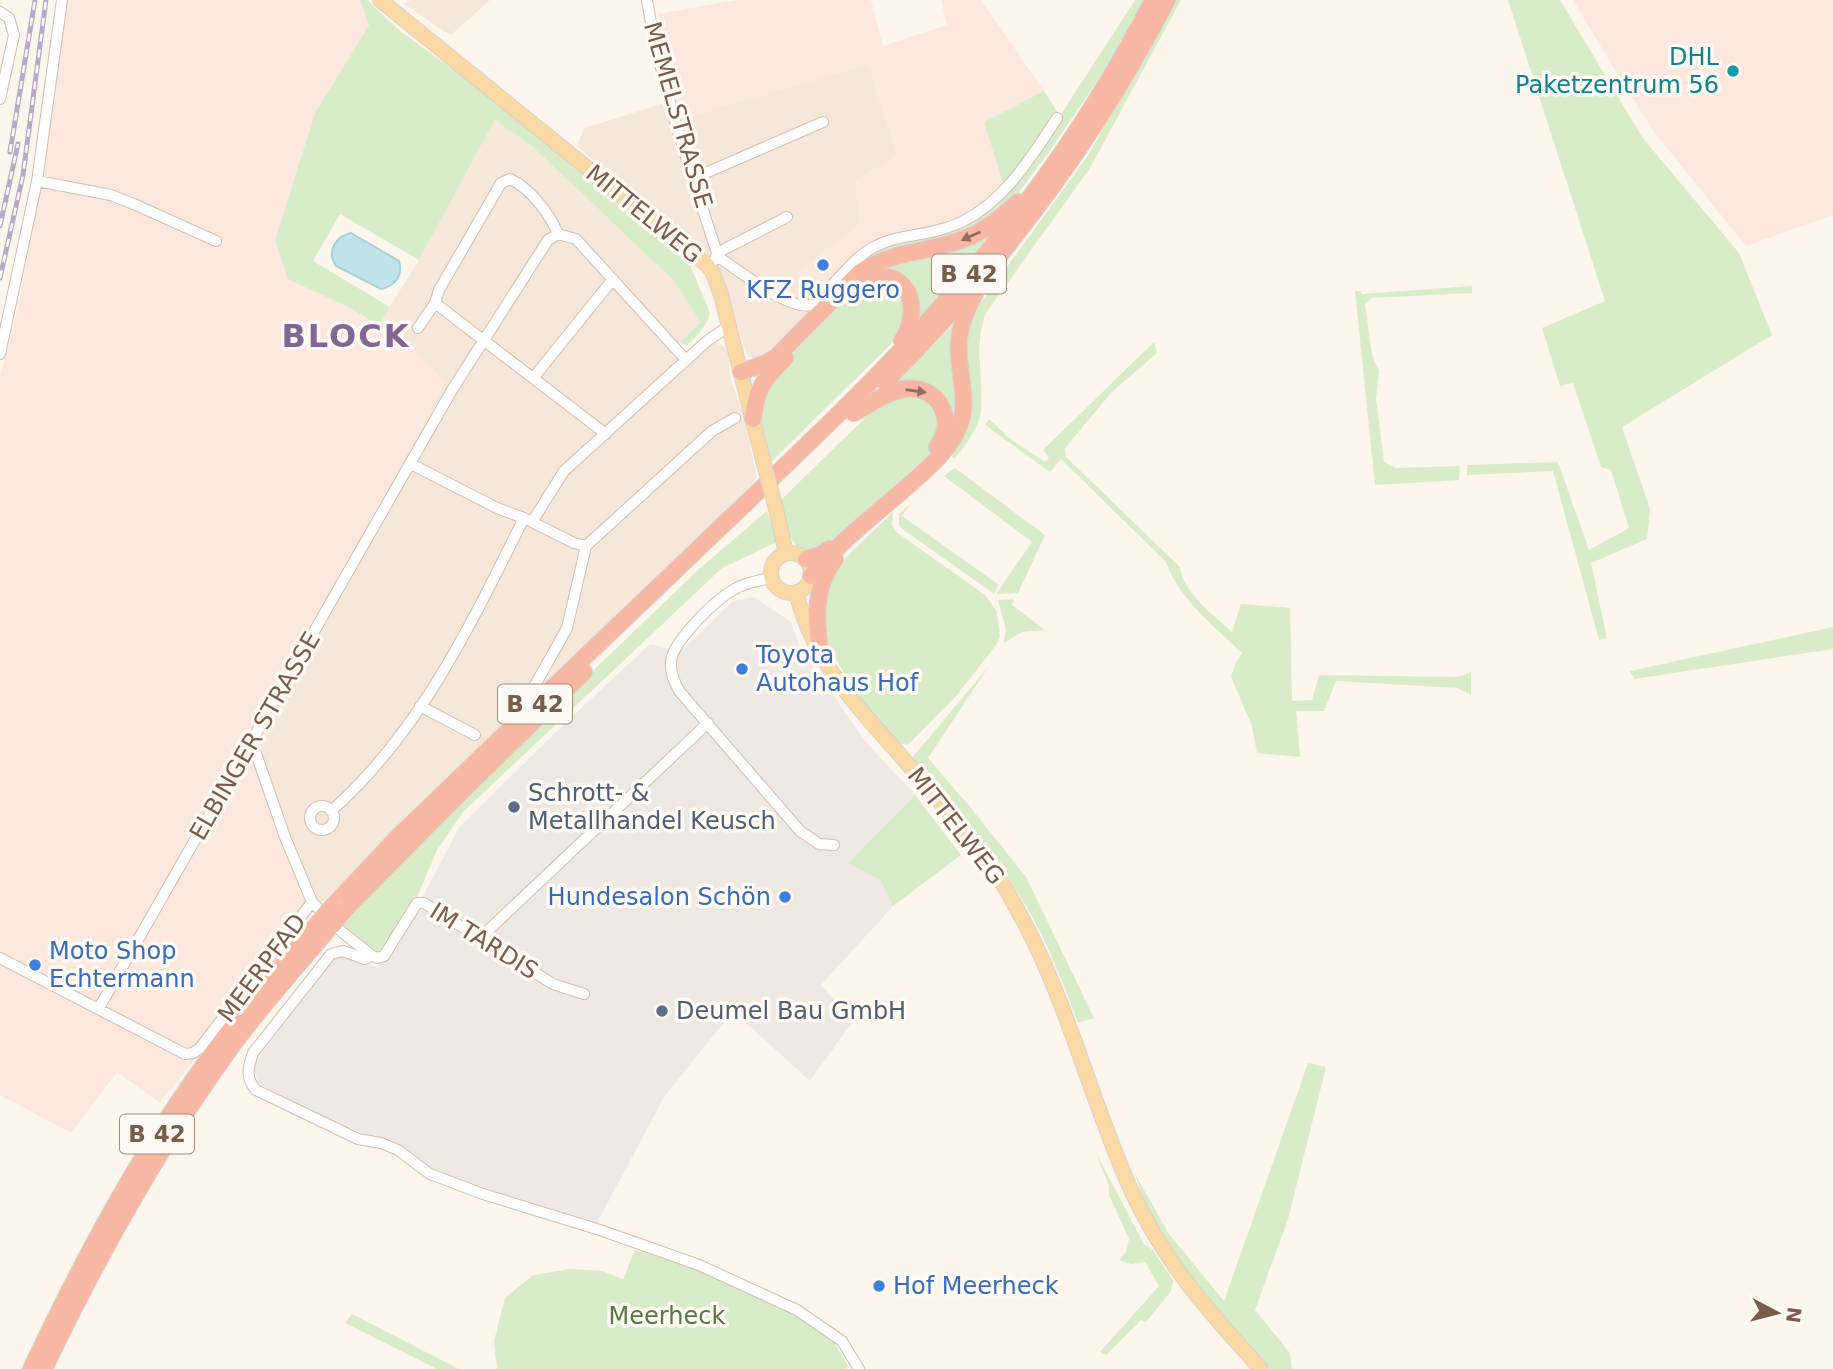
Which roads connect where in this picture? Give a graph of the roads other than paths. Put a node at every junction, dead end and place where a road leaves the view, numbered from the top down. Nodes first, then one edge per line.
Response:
1 (62, 0) edge
2 (380, 0) edge
3 (647, 0) edge
4 (1153, 0) edge
5 (1167, 0) edge
6 (0, 12) edge
7 (0, 99) edge
8 (1057, 118) dead end
9 (823, 122) dead end
10 (694, 178) junction
11 (1043, 179) junction
12 (37, 181) junction
13 (788, 217) dead end
14 (558, 234) junction
15 (216, 241) dead end
16 (715, 259) junction
17 (993, 264) junction
18 (613, 279) junction
19 (435, 303) junction
20 (729, 326) junction
21 (418, 328) dead end
22 (484, 340) junction
23 (0, 354) edge
24 (686, 360) junction
25 (888, 364) junction
26 (534, 377) junction
27 (742, 378) junction
28 (766, 378) junction
29 (854, 413) junction
30 (735, 418) dead end
31 (753, 419) junction
32 (606, 434) junction
33 (411, 464) junction
34 (528, 520) junction
35 (853, 535) junction
36 (586, 545) junction
37 (786, 553) junction
38 (806, 559) junction
39 (811, 576) junction
40 (772, 578) junction
41 (796, 592) junction
42 (821, 658) junction
43 (534, 687) dead end
44 (420, 706) junction
45 (708, 723) junction
46 (475, 735) dead end
47 (252, 742) junction
48 (331, 811) dead end
49 (834, 845) dead end
50 (312, 902) junction
51 (325, 924) junction
52 (481, 937) junction
53 (371, 955) junction
54 (0, 957) edge
55 (584, 994) dead end
56 (99, 1008) junction
57 (31, 1369) edge
58 (44, 1369) edge
59 (859, 1369) edge
60 (1261, 1369) edge

1 - 12 street
2 - 16 main road, MITTELWEG
3 - 10 street, MEMELSTRASSE
4 - 11 highway, B 42
5 - 17 highway, B 42
6 - 7 street
8 - 16 street, MITTELWEG
9 - 10 street
10 - 16 street, MEMELSTRASSE
11 - 25 highway, B 42
11 -> 27 highway
12 - 15 street
12 - 23 street
13 - 16 street, MITTELWEG
14 - 18 street
14 - 19 street
14 - 22 street, ELBINGER STRASSE
16 - 20 main road, MITTELWEG
17 - 29 highway, B 42
17 - 35 highway
18 - 24 street
18 - 26 street
19 - 21 street
19 - 22 street
20 - 24 street
20 - 27 main road, MITTELWEG
22 - 26 street
22 - 33 street, ELBINGER STRASSE
24 - 32 street
25 - 28 highway
25 - 51 highway, B 42, bridge
26 - 32 street
27 - 28 highway
27 - 31 main road, MITTELWEG
28 - 31 highway
29 -> 38 highway
29 - 51 highway, B 42, bridge
30 - 36 street
31 - 37 main road, MITTELWEG, bridge
32 - 34 street
33 - 34 street
33 - 47 street, ELBINGER STRASSE
34 - 36 street
34 - 44 street
35 - 39 highway
35 - 42 highway
36 - 43 street
37 - 38 main road
37 - 40 main road
38 - 39 main road
39 - 41 main road
40 - 41 main road
40 - 45 street
41 - 42 main road, MITTELWEG
42 - 60 main road, MITTELWEG
44 - 46 street
44 - 48 street
45 - 49 street
45 - 52 street
47 - 50 street
47 - 56 street, ELBINGER STRASSE
50 - 53 street, MEERPFAD
50 - 56 street, MEERPFAD
51 - 57 highway, B 42
51 - 58 highway, B 42
52 - 53 street, IM TARDIS
52 - 55 street, IM TARDIS
53 - 59 street, MEERPFAD
54 - 56 street, MEERPFAD

